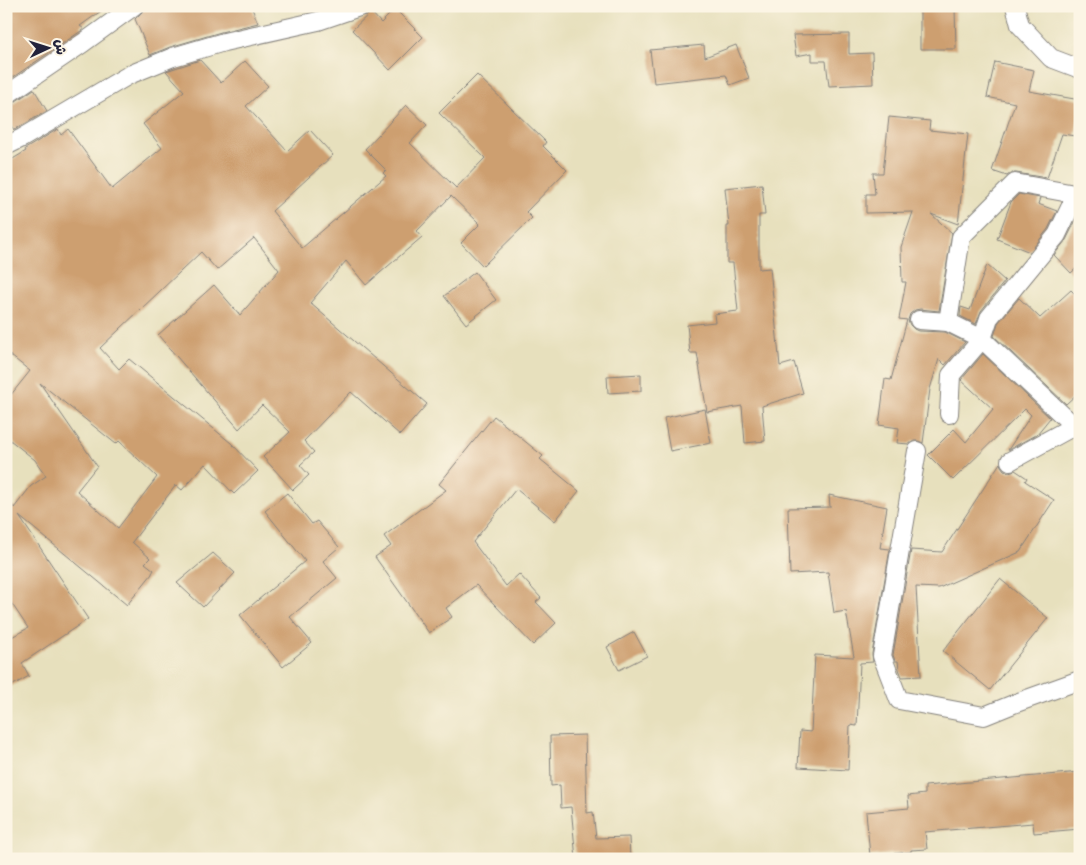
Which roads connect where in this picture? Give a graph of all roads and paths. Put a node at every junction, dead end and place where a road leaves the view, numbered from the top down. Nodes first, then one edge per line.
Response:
1 (134, 6) edge
2 (362, 6) edge
3 (1015, 6) edge
4 (1080, 68) edge
5 (6, 98) edge
6 (6, 146) edge
7 (1078, 195) edge
8 (919, 320) dead end
9 (948, 322) junction
10 (982, 338) junction
11 (949, 414) dead end
12 (1077, 423) edge
13 (917, 451) dead end
14 (1010, 461) dead end
15 (1080, 680) edge

1 - 5 street
2 - 6 street
3 - 4 street
7 - 9 street
7 - 10 street
8 - 9 street
9 - 10 street
10 - 11 street
10 - 12 street
12 - 14 street
13 - 15 street

